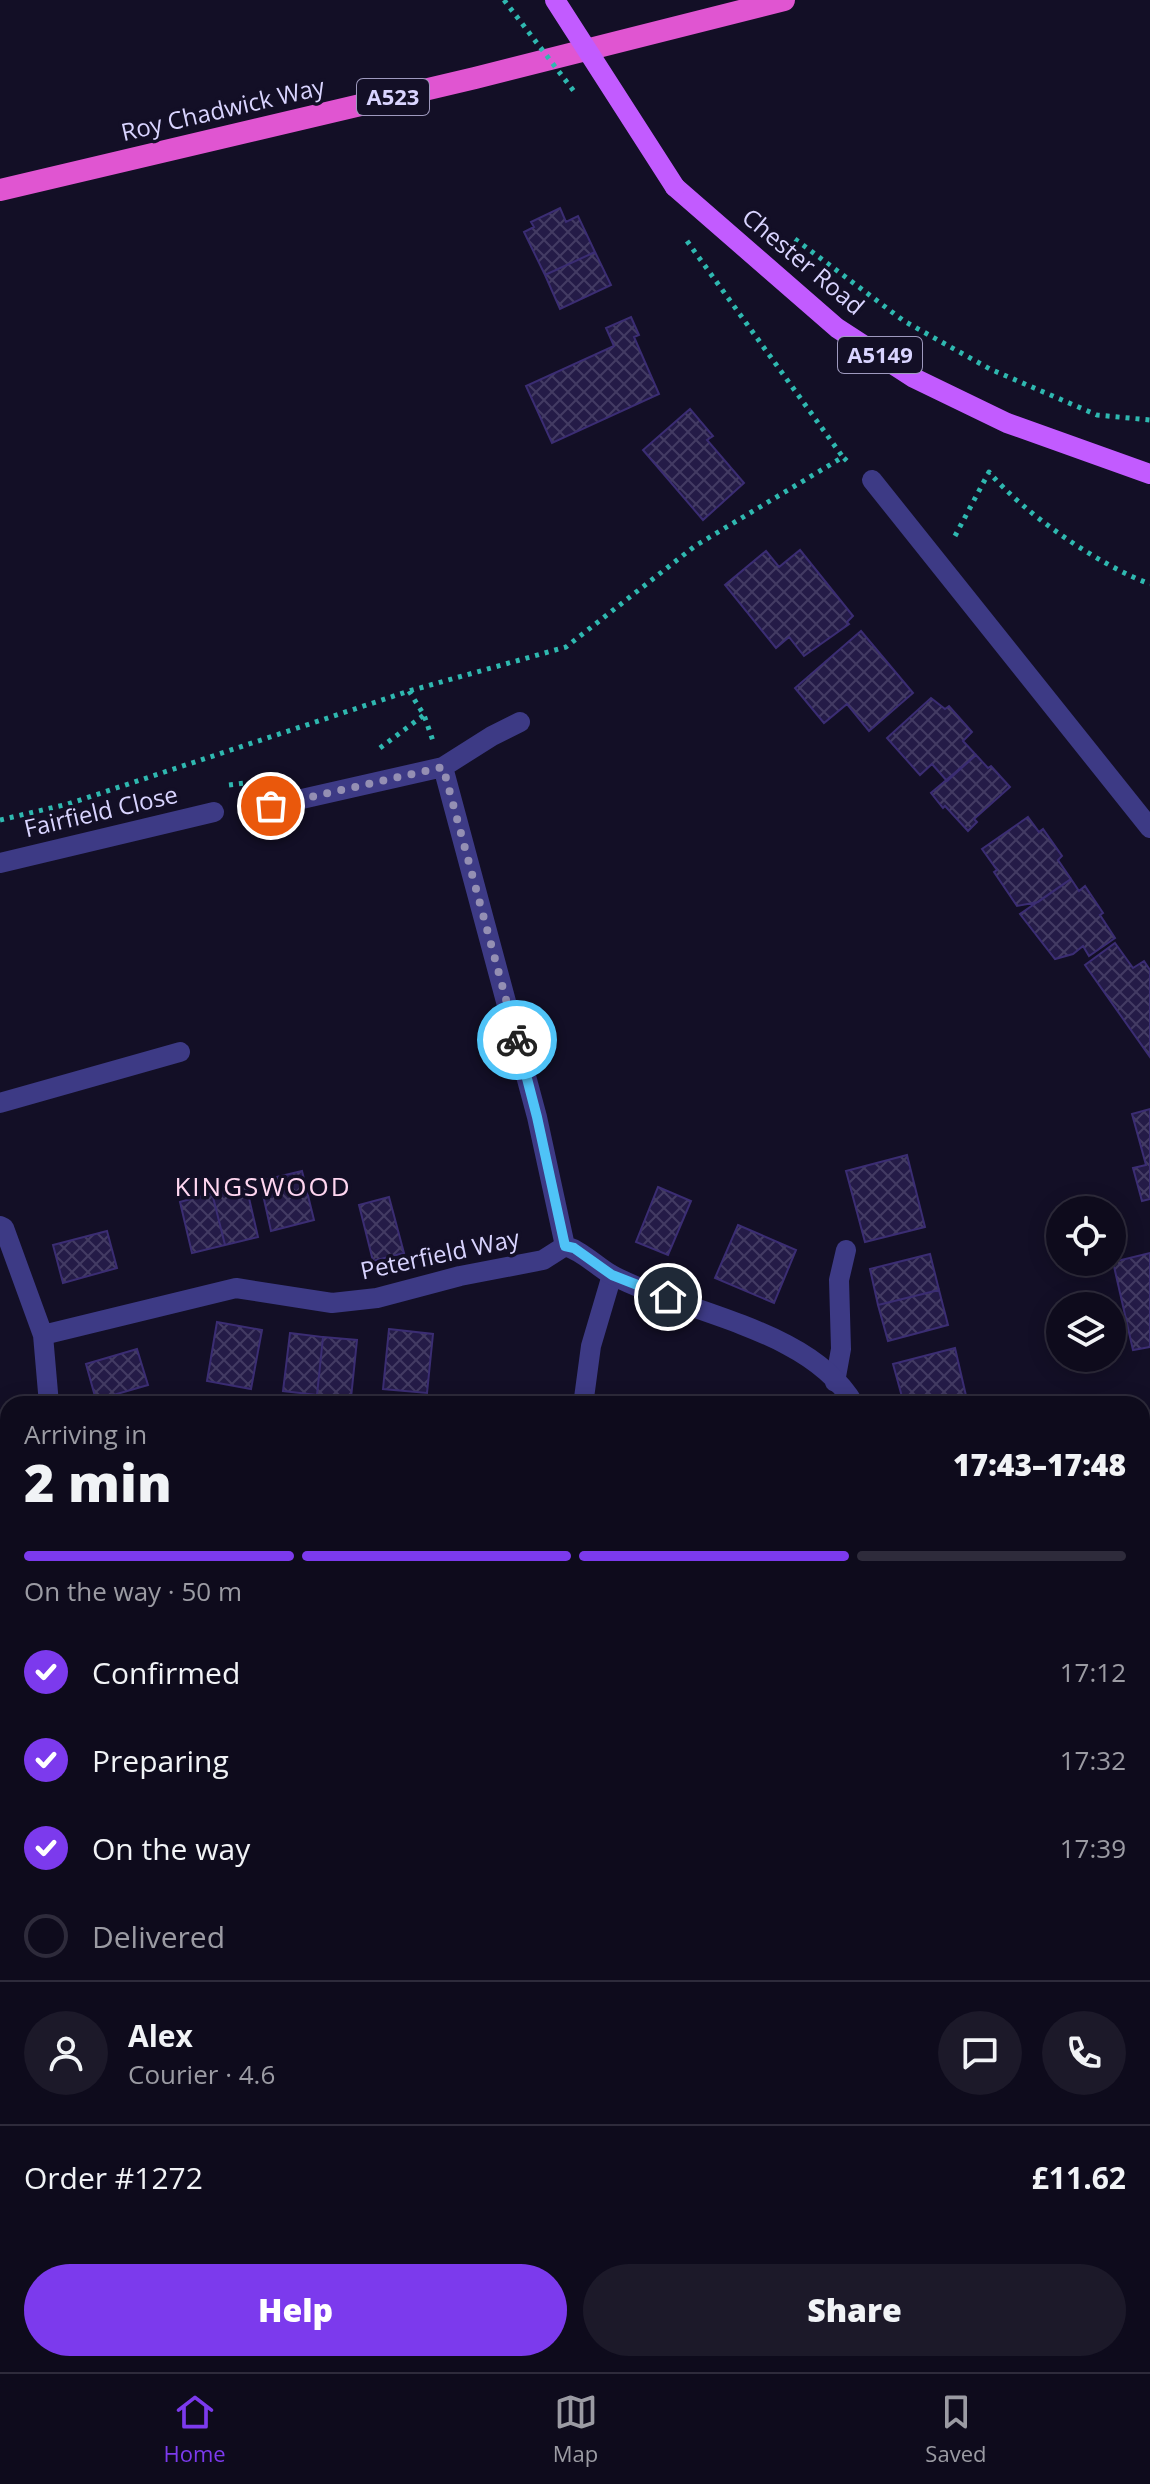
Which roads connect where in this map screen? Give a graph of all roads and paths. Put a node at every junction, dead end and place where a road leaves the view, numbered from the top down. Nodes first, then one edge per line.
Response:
1 (504, 0) edge
2 (555, 0) edge
3 (784, 0) edge
4 (580, 100) dead end
5 (0, 190) edge
6 (681, 233) dead end
7 (795, 239) dead end
8 (1150, 420) edge
9 (843, 457) junction
10 (1150, 461) edge
11 (1121, 463) junction
12 (852, 470) dead end
13 (1150, 474) edge
14 (872, 480) joint
15 (940, 564) junction
16 (1150, 584) edge
17 (409, 691) junction
18 (520, 722) dead end
19 (443, 767) junction
20 (271, 806) dead end
21 (214, 812) dead end
22 (0, 820) edge
23 (1150, 828) edge
24 (0, 863) edge
25 (180, 1052) dead end
26 (0, 1103) edge
27 (0, 1226) edge
28 (565, 1246) junction
29 (846, 1250) dead end
30 (612, 1275) junction
31 (43, 1335) junction
32 (835, 1382) junction
33 (48, 1396) edge
34 (584, 1396) edge
35 (847, 1396) edge

1 - 4 path, bridge
2 - 11 main road, Chester Road / A5149, bridge
3 - 5 highway, Roy Chadwick Way / A523
6 - 9 path
7 - 8 path
9 - 12 path
9 - 14 path
9 - 17 path
10 - 11 main road
11 - 13 main road, Chester Road / A5149
14 - 15 street
15 - 16 path
15 - 23 street
17 - 19 path
17 - 22 path
18 - 19 street
19 - 20 street
19 - 28 street
21 - 24 street, Fairfield Close
25 - 26 street
27 - 31 street
28 - 30 street
28 - 31 street, Peterfield Way
29 - 32 street
30 - 32 street
30 - 34 street
31 - 33 street
32 - 35 street

